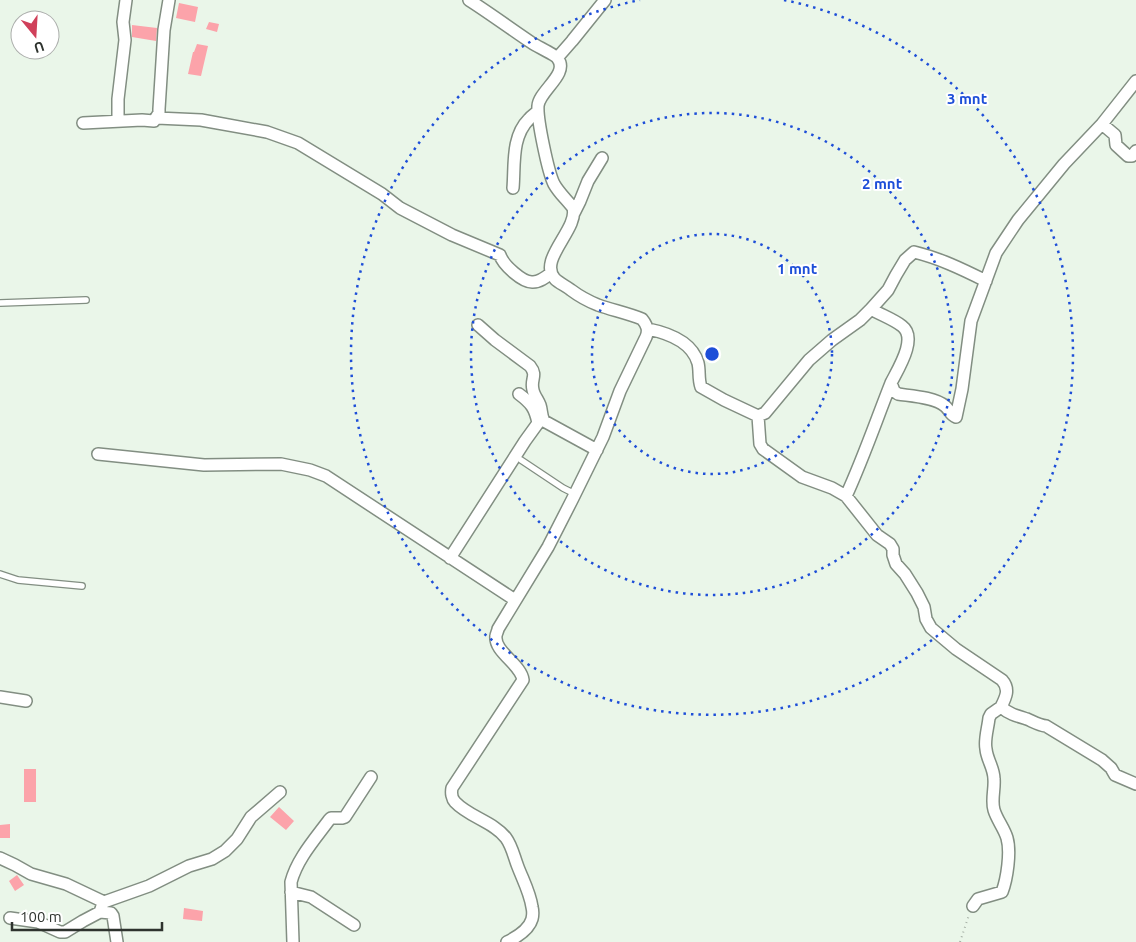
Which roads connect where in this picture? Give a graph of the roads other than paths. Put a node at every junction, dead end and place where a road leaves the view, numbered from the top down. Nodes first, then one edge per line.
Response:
1 (126, 0) edge
2 (169, 0) edge
3 (469, 0) edge
4 (605, 0) edge
5 (558, 58) junction
6 (1136, 81) edge
7 (538, 111) junction
8 (157, 118) junction
9 (118, 121) junction
10 (83, 122) dead end
11 (1102, 124) junction
12 (1136, 151) edge
13 (602, 158) dead end
14 (513, 188) dead end
15 (574, 212) junction
16 (551, 273) junction
17 (986, 281) junction
18 (86, 300) dead end
19 (0, 303) edge
20 (871, 309) junction
21 (478, 325) dead end
22 (648, 329) junction
23 (891, 383) junction
24 (519, 394) dead end
25 (758, 416) junction
26 (597, 450) junction
27 (98, 454) dead end
28 (521, 460) dead end
29 (573, 493) junction
30 (846, 496) junction
31 (450, 558) junction
32 (0, 574) edge
33 (82, 586) dead end
34 (515, 600) junction
35 (0, 698) edge
36 (26, 700) dead end
37 (1001, 707) junction
38 (371, 777) dead end
39 (1136, 784) edge
40 (280, 792) dead end
41 (0, 858) edge
42 (291, 892) junction
43 (972, 906) road end
44 (102, 907) junction
45 (10, 918) dead end
46 (354, 926) dead end
47 (117, 942) edge
48 (293, 942) edge
49 (507, 942) edge

1 - 9 street
2 - 8 street
3 - 5 street
4 - 5 street
5 - 7 street
6 - 11 street
7 - 14 street
7 - 15 street
8 - 9 street
8 - 16 street
9 - 10 street
11 - 12 street
11 - 17 street
13 - 15 street
15 - 16 street
16 - 22 street
17 - 20 street
17 - 23 street
18 - 19 lane
20 - 23 street
20 - 25 street
21 - 26 street
22 - 25 street
22 - 26 street
23 - 30 street
24 - 31 street
25 - 30 street
26 - 29 street
27 - 31 street
28 - 29 lane
29 - 34 street
30 - 37 street
31 - 34 street
32 - 33 lane
34 - 49 street
35 - 36 street
37 - 39 street
37 - 43 street
38 - 42 street
40 - 44 street
41 - 44 street
42 - 46 street
42 - 48 street
44 - 45 street
44 - 47 street

